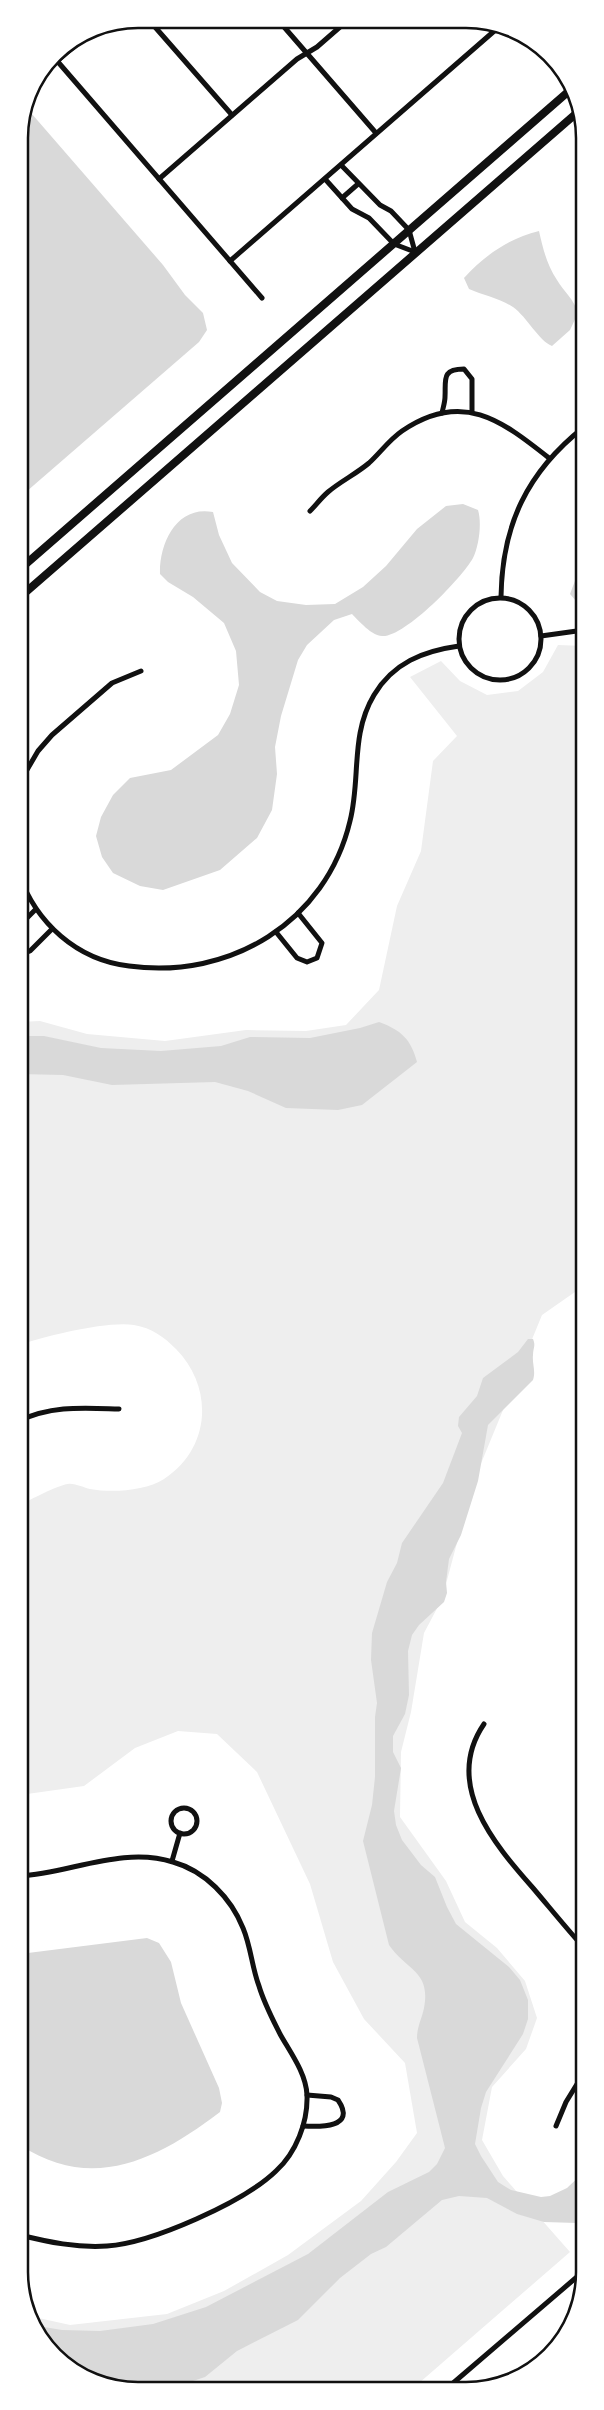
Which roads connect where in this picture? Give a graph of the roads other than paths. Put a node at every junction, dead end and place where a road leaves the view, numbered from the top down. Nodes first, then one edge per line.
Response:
1 (156, 28) edge
2 (285, 28) edge
3 (339, 28) edge
4 (494, 31) edge
5 (307, 53) junction
6 (58, 62) edge
7 (567, 93) edge
8 (232, 115) junction
9 (574, 115) edge
10 (376, 133) junction
11 (341, 165) junction
12 (159, 179) junction
13 (325, 179) junction
14 (358, 184) junction
15 (342, 198) junction
16 (409, 230) junction
17 (394, 244) junction
18 (415, 252) junction
19 (230, 261) junction
20 (262, 298) dead end
21 (472, 412) junction
22 (442, 413) junction
23 (576, 435) edge
24 (549, 458) junction
25 (310, 512) dead end
26 (28, 562) edge
27 (28, 590) edge
28 (501, 597) junction
29 (576, 631) edge
30 (541, 636) junction
31 (459, 646) junction
32 (141, 671) dead end
33 (28, 768) edge
34 (28, 895) edge
35 (36, 909) junction
36 (298, 913) junction
37 (28, 917) edge
38 (52, 929) junction
39 (276, 932) junction
40 (28, 952) edge
41 (119, 1409) dead end
42 (28, 1417) edge
43 (484, 1724) dead end
44 (180, 1833) junction
45 (172, 1861) junction
46 (28, 1875) edge
47 (576, 1939) edge
48 (576, 2086) edge
49 (307, 2095) junction
50 (303, 2126) junction
51 (556, 2126) dead end
52 (28, 2237) edge
53 (576, 2278) edge
54 (454, 2382) edge

1 - 8 street
2 - 5 street
3 - 5 street
4 - 10 street
5 - 8 street
5 - 10 street
6 - 12 street
7 - 16 street
8 - 12 street
9 - 18 street
10 - 11 street
11 - 13 street
11 - 14 street
12 - 19 street
13 - 15 street
13 - 19 street
14 - 15 street
14 - 16 street
15 - 17 street
16 - 17 street
16 - 18 street
17 - 18 street
17 - 26 street
18 - 27 street
19 - 20 street
21 - 22 street
21 - 22 street
21 - 24 street
22 - 25 street
23 - 24 street
24 - 28 street
28 - 30 street
28 - 31 street
29 - 30 street
30 - 31 street
31 - 36 street
32 - 33 street
34 - 35 street
35 - 37 street
35 - 38 street
36 - 39 street
36 - 39 street
38 - 39 street
38 - 40 street
41 - 42 street
43 - 47 street
44 - 44 street
44 - 45 street
45 - 46 street
45 - 49 street
48 - 51 street
49 - 50 street
49 - 50 street
50 - 52 street
53 - 54 street

